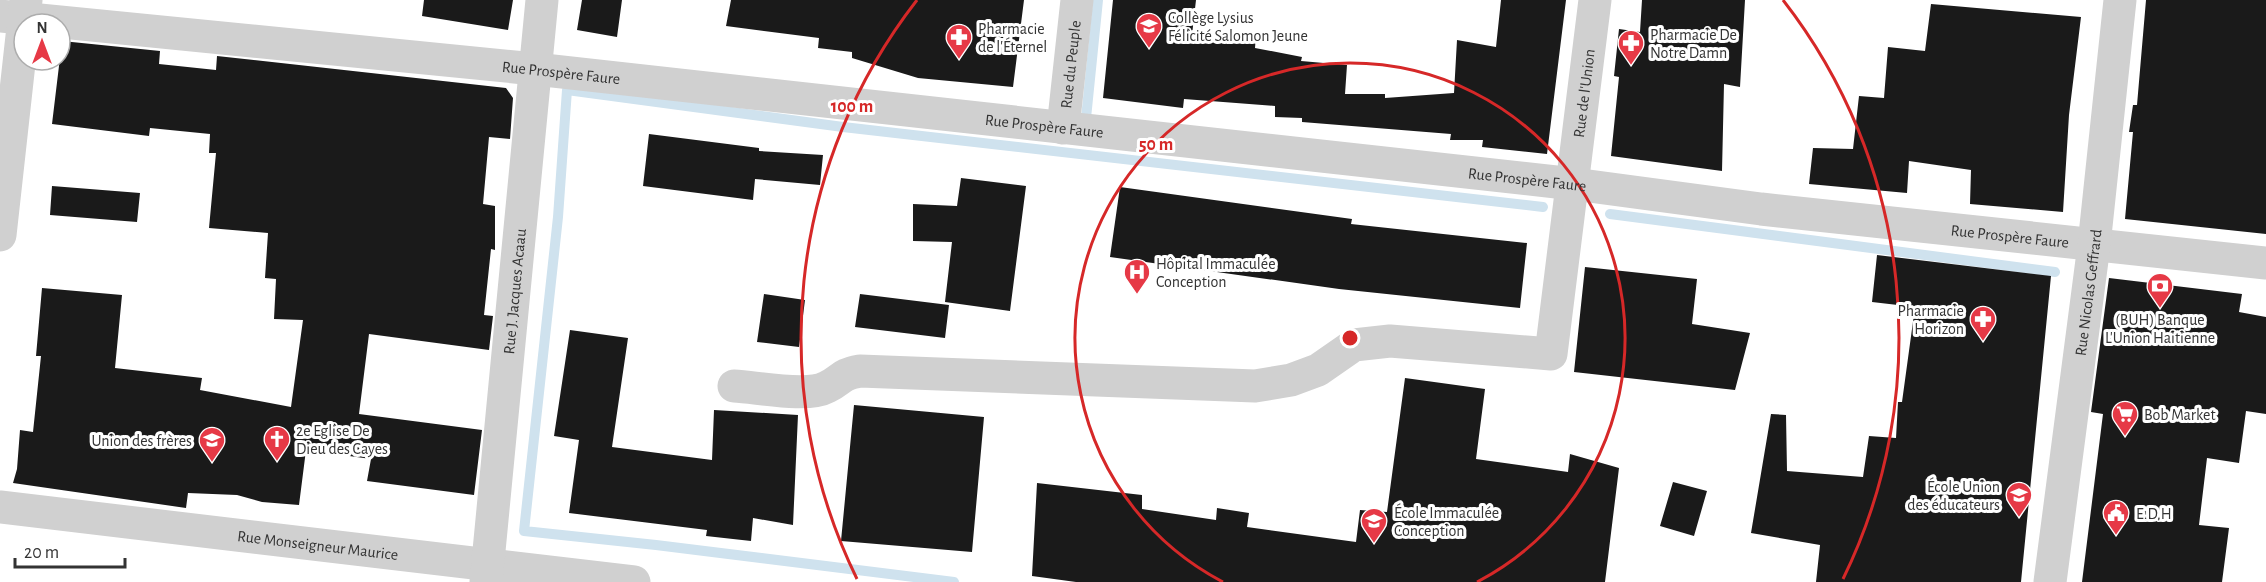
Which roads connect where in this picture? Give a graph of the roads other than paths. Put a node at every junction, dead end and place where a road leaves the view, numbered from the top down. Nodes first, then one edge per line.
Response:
1 (542, 0) edge
2 (1077, 0) edge
3 (1595, 0) edge
4 (2120, 0) edge
5 (16, 11) edge
6 (535, 69) junction
7 (1063, 128) junction
8 (1574, 184) junction
9 (0, 235) edge
10 (2094, 245) junction
11 (2266, 263) edge
12 (734, 386) dead end
13 (0, 507) edge
14 (487, 573) edge
15 (634, 582) edge
16 (2050, 582) edge

1 - 6 street, Rue J. Jacques Acaau
2 - 7 street, Rue du Peuple
3 - 8 street, Rue de l'Union
4 - 10 street, Rue Nicolas Geffrard
5 - 6 street, Rue Prospère Faure
5 - 9 street
6 - 7 street, Rue Prospère Faure
6 - 14 street, Rue J. Jacques Acaau
7 - 8 street, Rue Prospère Faure
8 - 10 street, Rue Prospère Faure
8 - 12 street, Rue de l'Union
10 - 11 street, Rue Prospère Faure
10 - 16 street, Rue Nicolas Geffrard
13 - 14 street, Rue Monseigneur Maurice
14 - 15 street, Rue Monseigneur Maurice

